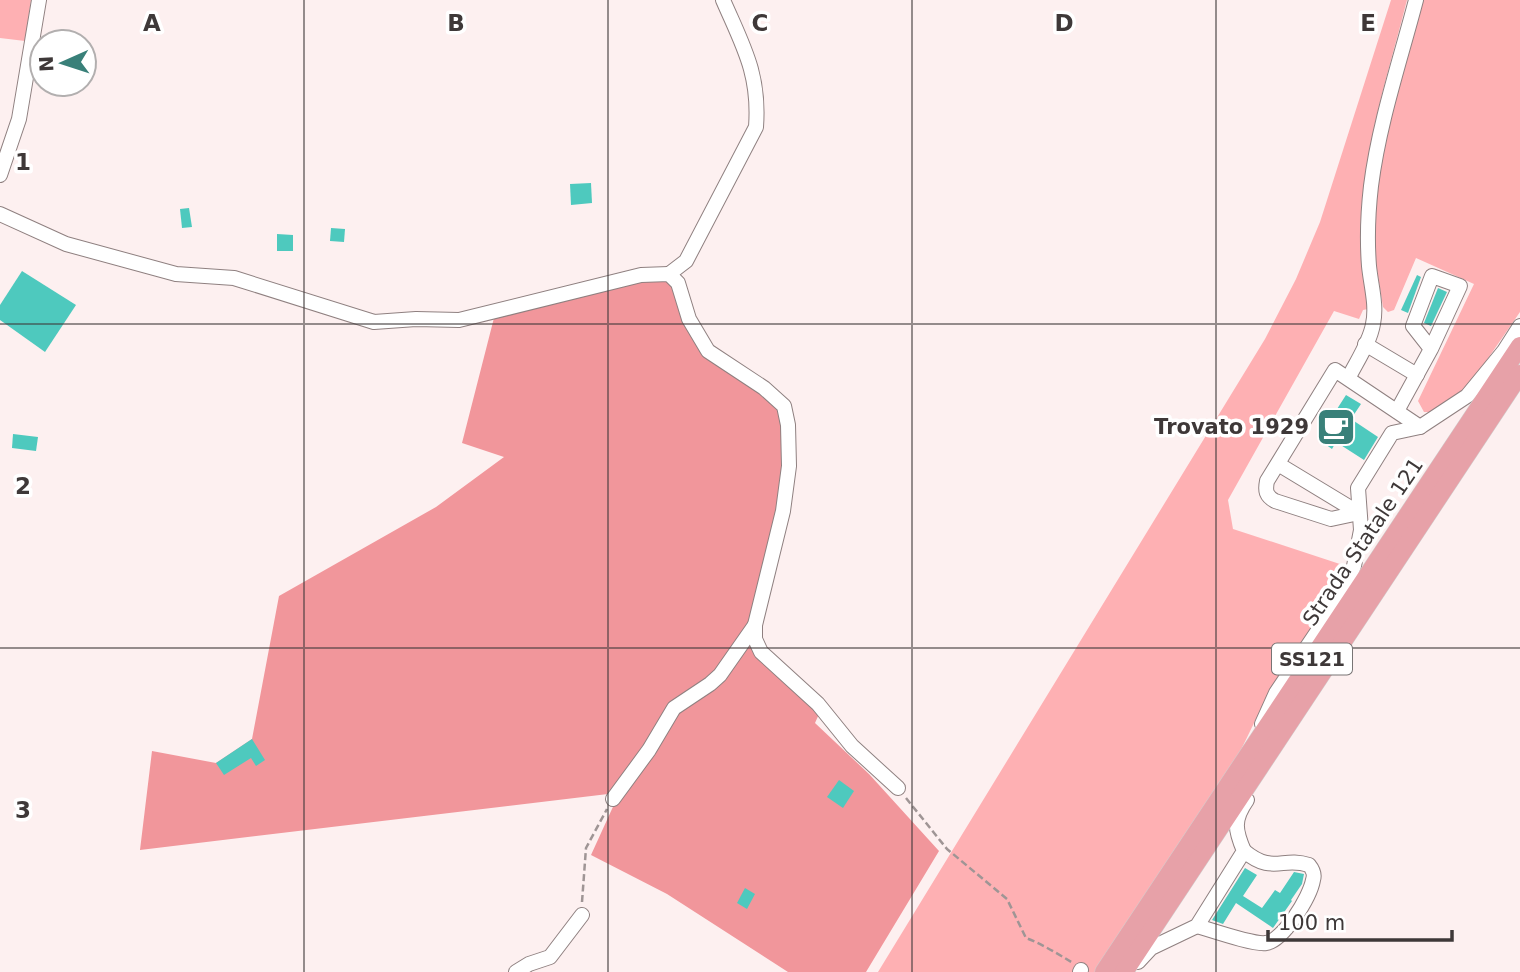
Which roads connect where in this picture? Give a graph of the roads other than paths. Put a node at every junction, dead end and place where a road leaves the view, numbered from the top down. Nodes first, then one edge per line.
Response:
1 (39, 0) edge
2 (723, 0) edge
3 (1416, 0) edge
4 (0, 175) edge
5 (0, 214) edge
6 (669, 274) junction
7 (1520, 326) edge
8 (1365, 344) junction
9 (1520, 346) edge
10 (1431, 349) junction
11 (1520, 374) edge
12 (1417, 375) junction
13 (1349, 377) junction
14 (1397, 411) junction
15 (1420, 427) junction
16 (1279, 464) junction
17 (1359, 513) junction
18 (755, 625) junction
19 (1336, 652) junction
20 (1247, 758) junction
21 (898, 788) road end
22 (613, 799) road end
23 (1244, 851) junction
24 (582, 915) road end
25 (1197, 926) junction
26 (516, 972) edge
27 (1104, 972) edge
28 (1124, 972) edge
29 (1132, 972) edge

1 - 4 street
2 - 6 street
3 - 8 street
5 - 6 street
6 - 18 street
7 - 15 street
8 - 12 street
8 - 13 street
9 - 20 main road, Strada Statale 121 / SS121
10 - 10 street
10 - 12 street
11 - 19 main road, Strada Statale 121 / SS121
12 - 14 street
13 - 14 street
13 - 16 street
14 - 15 street
15 - 17 street
16 - 17 street
16 - 17 street
17 - 20 street
18 - 21 street
18 - 22 street
19 - 23 street
19 - 28 main road, Strada Statale 121 / SS121
20 - 27 main road, Strada Statale 121 / SS121
23 - 25 street
23 - 25 street
24 - 26 street
25 - 29 street

